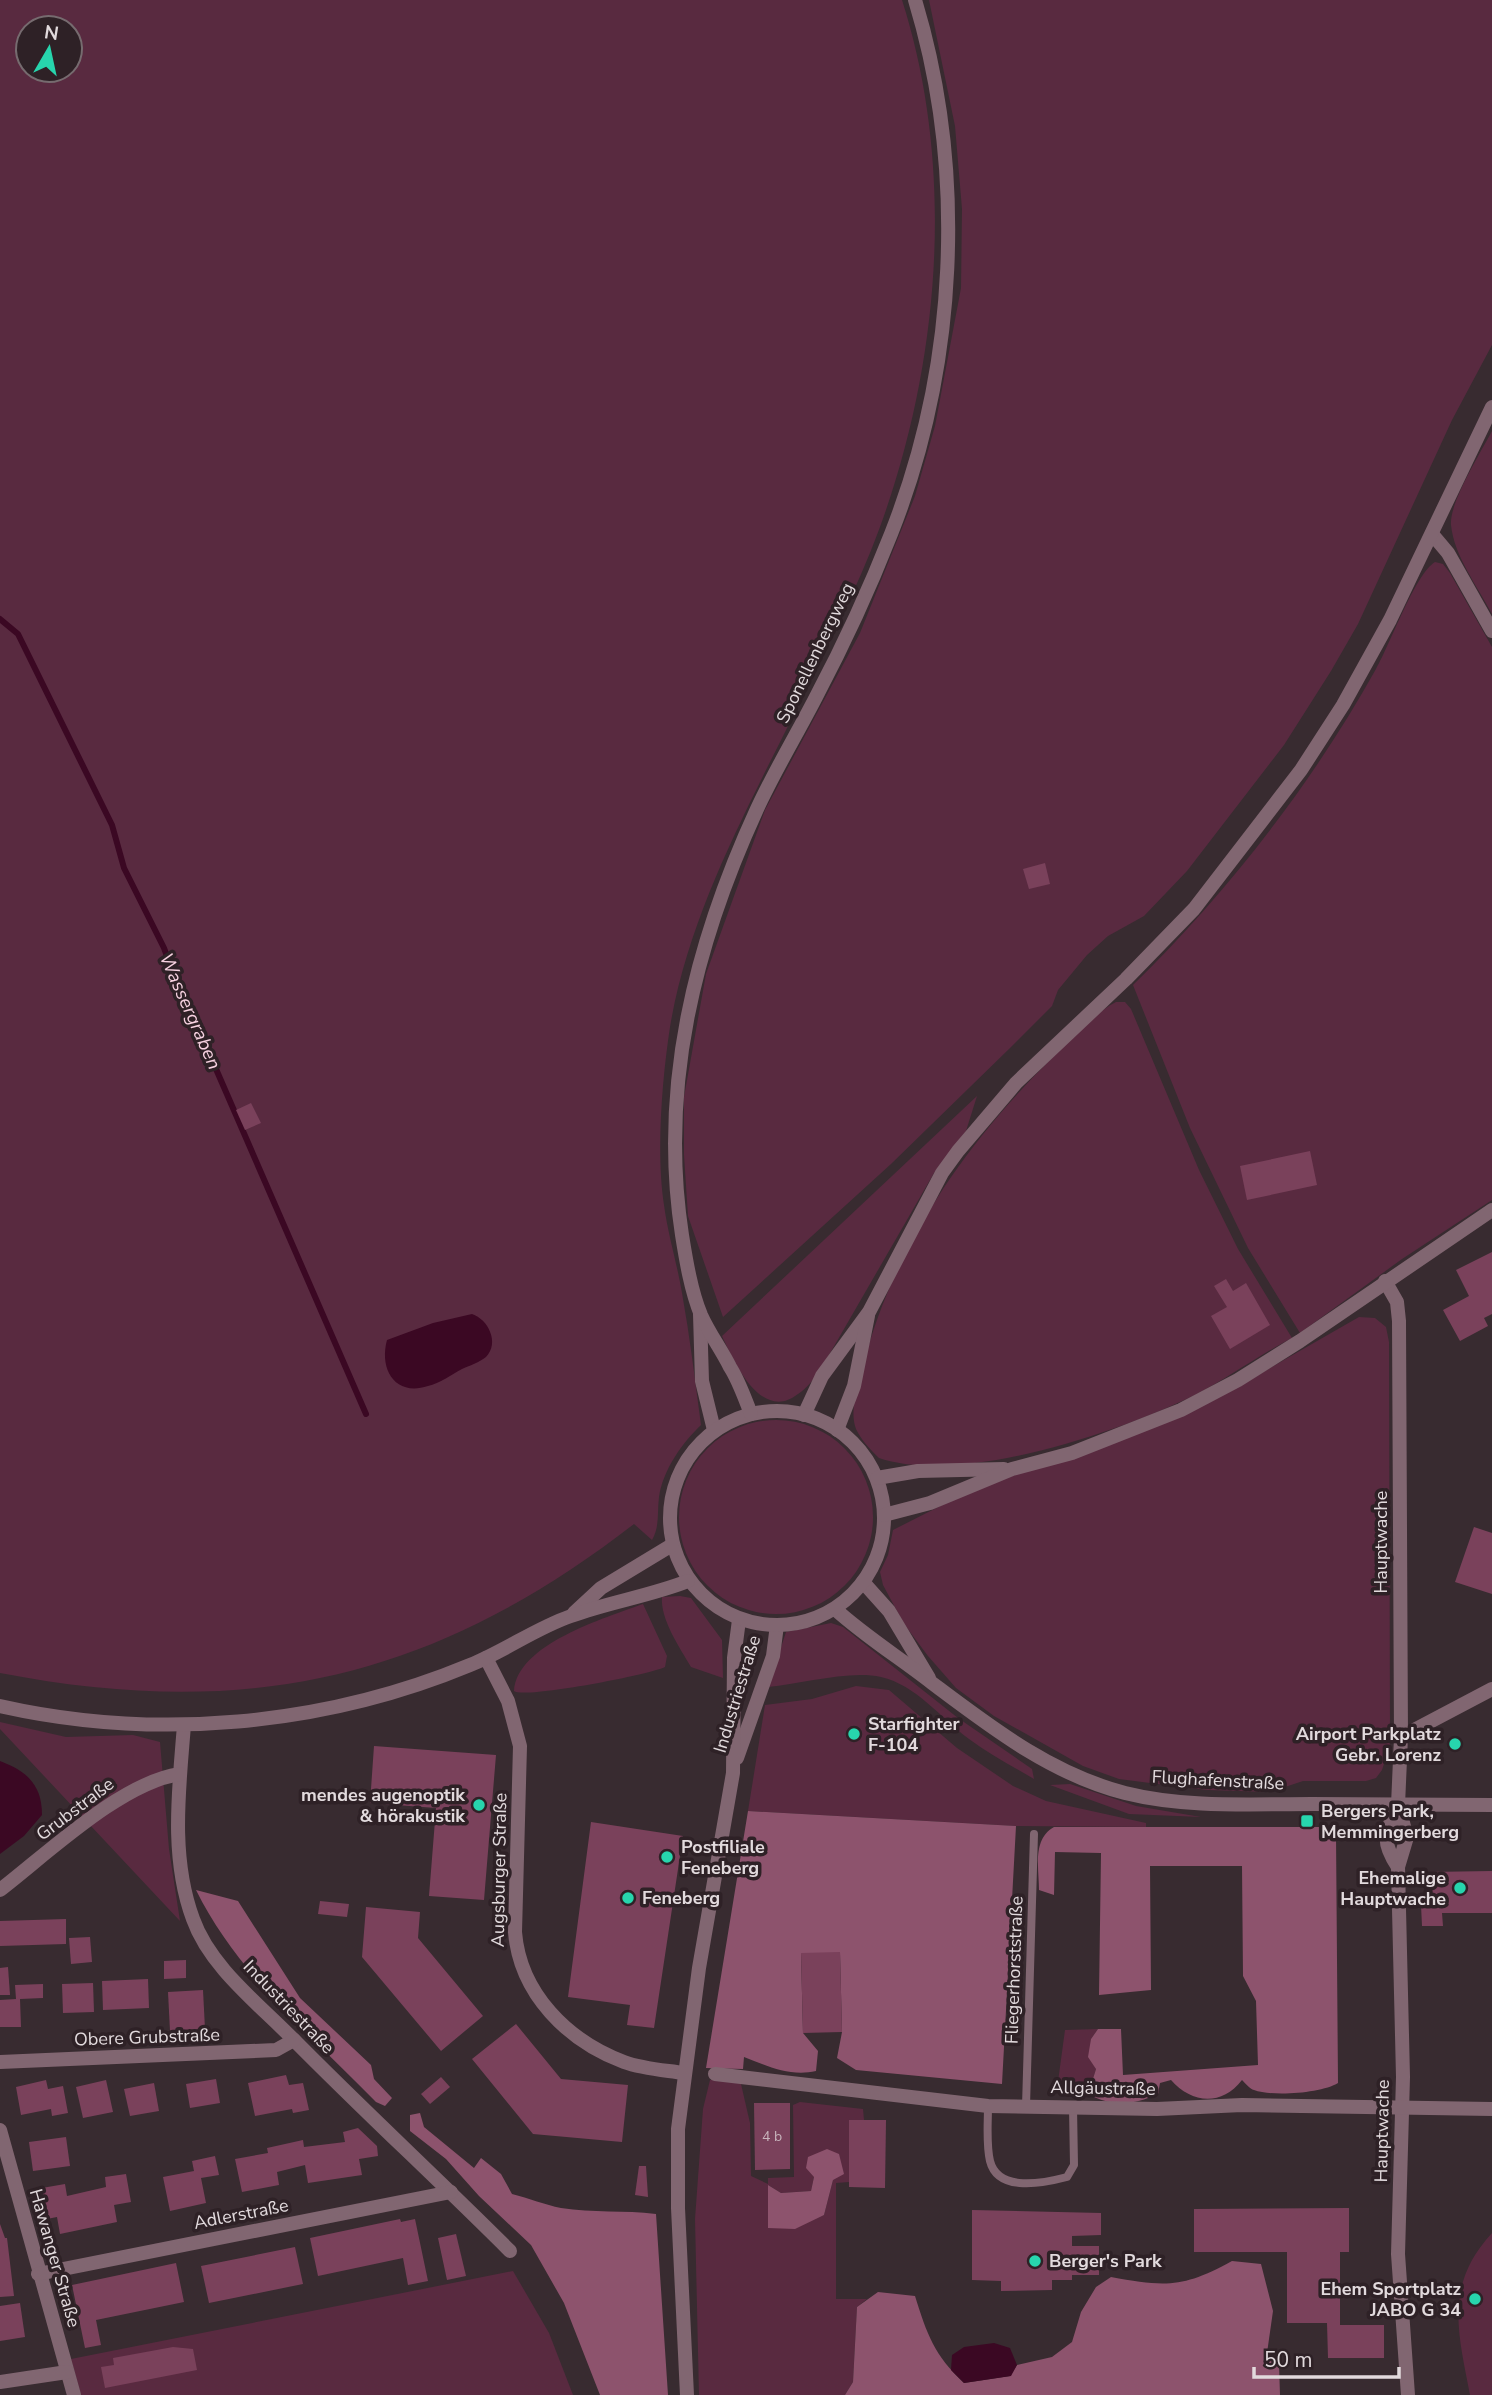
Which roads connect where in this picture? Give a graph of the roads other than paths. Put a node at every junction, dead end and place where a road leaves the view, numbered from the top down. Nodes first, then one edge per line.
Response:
1 (915, 0) edge
2 (1492, 407) edge
3 (1432, 534) junction
4 (1492, 631) edge
5 (1492, 1210) edge
6 (1385, 1281) junction
7 (700, 1312) junction
8 (869, 1312) junction
9 (751, 1414) junction
10 (804, 1415) junction
11 (714, 1430) junction
12 (837, 1430) junction
13 (1012, 1469) junction
14 (877, 1478) junction
15 (884, 1515) junction
16 (672, 1545) junction
17 (688, 1581) junction
18 (863, 1582) junction
19 (835, 1609) junction
20 (570, 1616) junction
21 (739, 1620) junction
22 (777, 1625) junction
23 (486, 1658) junction
24 (931, 1682) junction
25 (1492, 1689) edge
26 (0, 1706) edge
27 (184, 1725) junction
28 (1401, 1737) junction
29 (733, 1773) junction
30 (180, 1774) junction
31 (1398, 1805) junction
32 (1492, 1805) edge
33 (1034, 1834) dead end
34 (1398, 1867) junction
35 (0, 1889) edge
36 (294, 2039) junction
37 (0, 2062) edge
38 (684, 2073) junction
39 (715, 2074) dead end
40 (988, 2106) junction
41 (1026, 2106) junction
42 (1073, 2108) junction
43 (1401, 2108) junction
44 (1492, 2109) edge
45 (0, 2130) edge
46 (451, 2192) junction
47 (510, 2251) dead end
48 (38, 2273) junction
49 (67, 2372) junction
50 (0, 2382) edge
51 (74, 2395) edge
52 (687, 2395) edge
53 (1408, 2395) edge

1 - 7 street, Sponellenbergweg
2 - 3 street
3 - 4 street
3 - 8 street
5 - 6 street
6 - 13 street
6 - 28 street, Hauptwache
7 - 9 street, Sponellenbergweg
7 - 11 street, Sponellenbergweg
8 - 10 street
8 - 12 street
9 - 10 street
9 - 11 street
10 - 12 street
11 - 16 street
12 - 14 street
13 - 14 street
13 - 15 street
14 - 15 street
15 - 18 street
16 - 17 street
16 - 20 street
17 - 20 street
17 - 21 street
18 - 19 street
18 - 24 street, Flughafenstraße
19 - 22 street
19 - 24 street, Flughafenstraße
20 - 23 street
21 - 22 street
21 - 29 street, Industriestraße
22 - 29 street, Industriestraße
23 - 27 street
23 - 38 street, Augsburger Straße
24 - 31 street, Flughafenstraße
25 - 28 street
26 - 27 street
27 - 30 street, Industriestraße
28 - 31 street, Hauptwache
29 - 38 street, Industriestraße
30 - 35 street, Grubstraße
30 - 36 street, Industriestraße
31 - 32 street, Flughafenstraße
31 - 34 street, Hauptwache
31 - 34 street, Hauptwache
33 - 41 lane, Fliegerhorststraße
34 - 43 street, Hauptwache
36 - 37 street, Obere Grubstraße
36 - 46 street, Industriestraße
38 - 52 street, Industriestraße
39 - 40 street, Allgäustraße
40 - 41 street, Allgäustraße
40 - 42 lane
41 - 42 street, Allgäustraße
42 - 43 street, Allgäustraße
43 - 44 street, Allgäustraße
43 - 53 street, Hauptwache
45 - 48 street, Hawanger Straße
46 - 47 street, Industriestraße
46 - 48 street, Adlerstraße
48 - 49 street, Hawanger Straße
49 - 50 street
49 - 51 street, Hawanger Straße

